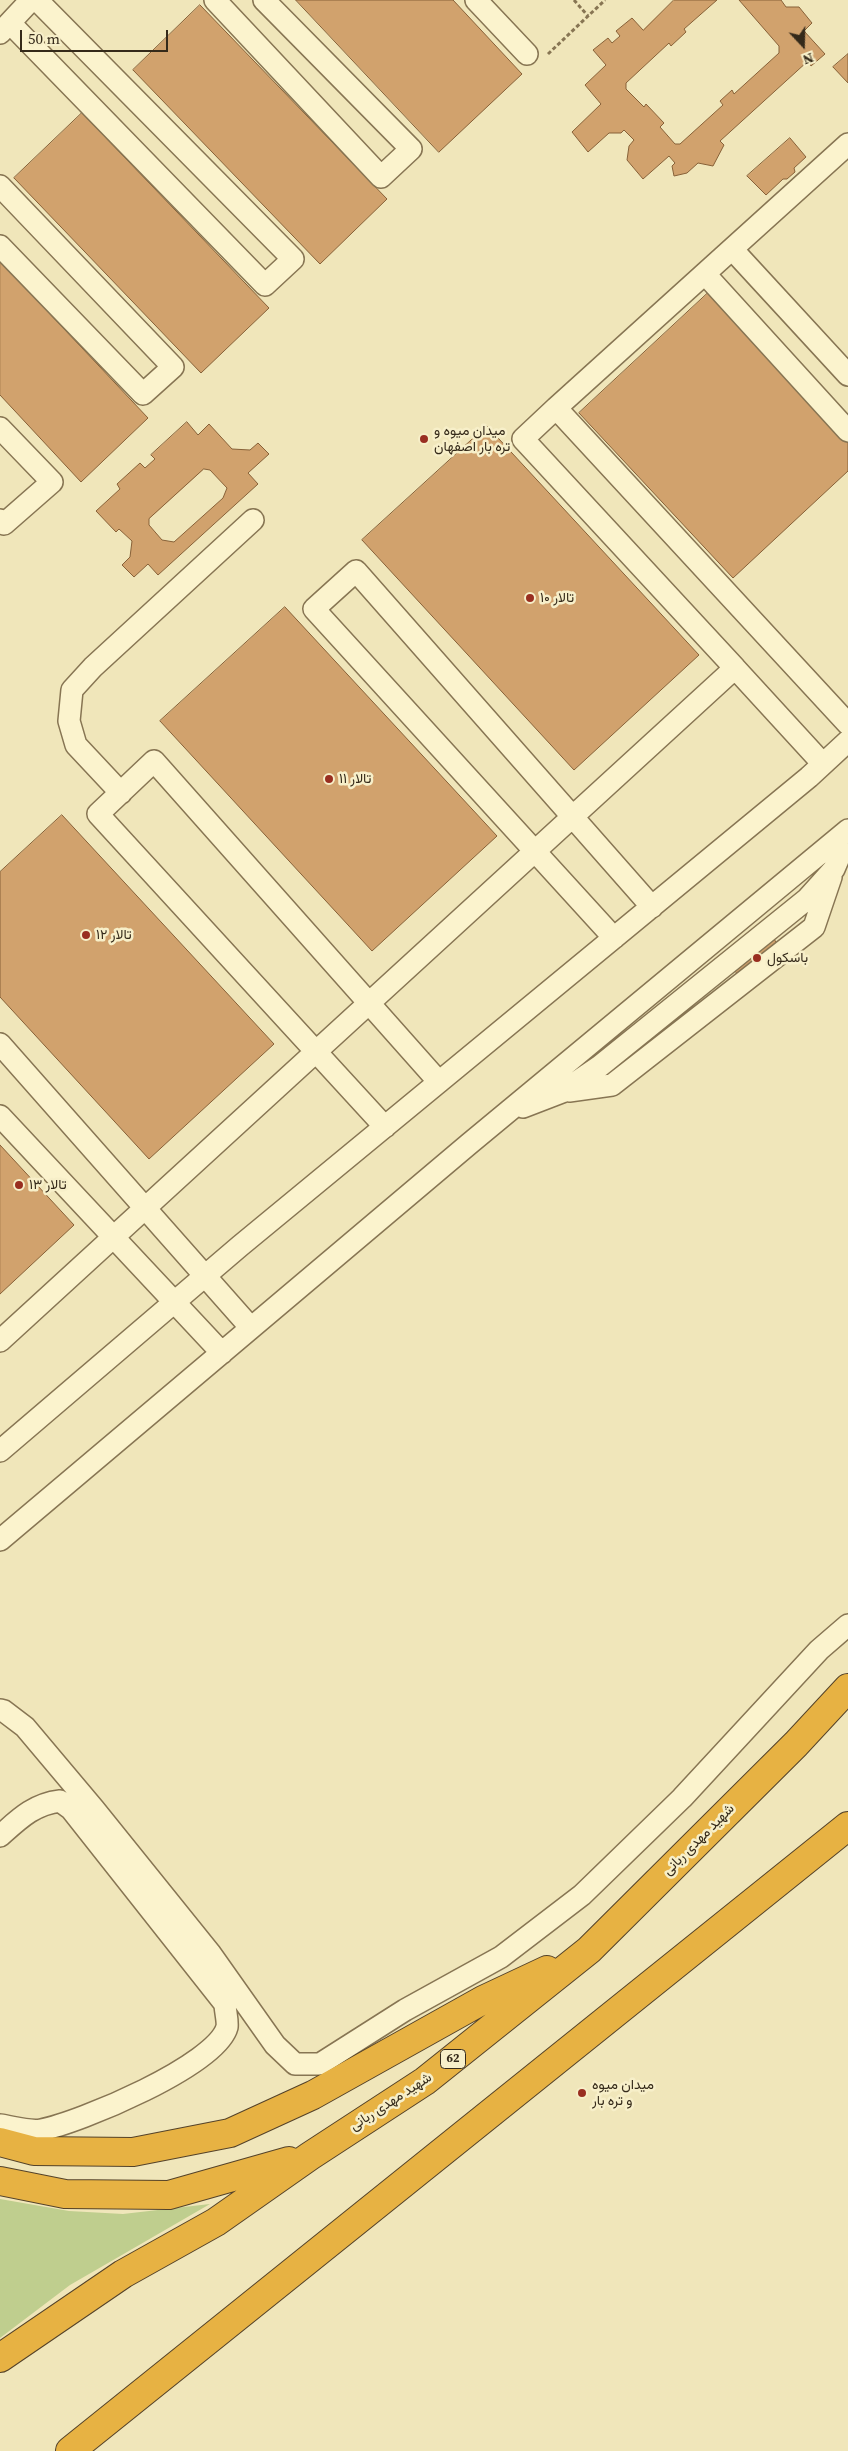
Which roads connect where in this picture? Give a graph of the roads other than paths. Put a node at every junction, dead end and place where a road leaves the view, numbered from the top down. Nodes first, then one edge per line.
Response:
1 (32, 0) edge
2 (37, 0) edge
3 (215, 0) edge
4 (264, 0) edge
5 (476, 0) edge
6 (5, 28) edge
7 (527, 54) road end
8 (848, 144) edge
9 (0, 186) edge
10 (0, 246) edge
11 (732, 249) junction
12 (704, 274) junction
13 (848, 375) edge
14 (556, 408) junction
15 (0, 428) edge
16 (848, 431) edge
17 (0, 520) edge
18 (253, 520) dead end
19 (735, 668) junction
20 (848, 724) edge
21 (845, 749) edge
22 (823, 764) junction
23 (121, 793) junction
24 (573, 817) junction
25 (848, 830) edge
26 (848, 836) edge
27 (535, 852) junction
28 (652, 907) junction
29 (614, 938) junction
30 (369, 1003) junction
31 (0, 1044) edge
32 (316, 1052) junction
33 (439, 1082) junction
34 (507, 1113) junction
35 (0, 1116) edge
36 (385, 1127) junction
37 (145, 1208) junction
38 (114, 1237) junction
39 (206, 1276) junction
40 (175, 1302) junction
41 (251, 1328) junction
42 (0, 1340) edge
43 (222, 1353) junction
44 (1, 1448) edge
45 (0, 1540) edge
46 (848, 1624) edge
47 (848, 1688) edge
48 (0, 1710) edge
49 (848, 1710) edge
50 (796, 1744) junction
51 (848, 1826) edge
52 (0, 1836) edge
53 (589, 1950) junction
54 (0, 2125) edge
55 (0, 2142) edge
56 (310, 2156) junction
57 (0, 2181) edge
58 (0, 2358) edge
59 (70, 2451) edge

1 - 6 lane
2 - 6 lane
3 - 4 lane
5 - 7 lane
8 - 11 lane
9 - 10 lane
11 - 12 lane
11 - 13 lane
12 - 14 lane
12 - 16 lane
14 - 19 lane
14 - 20 lane
15 - 17 lane
18 - 23 lane
19 - 22 lane
19 - 24 lane
21 - 22 lane
22 - 28 lane
23 - 30 lane
23 - 32 lane
24 - 27 lane
24 - 27 lane
24 - 28 lane
25 - 34 lane
26 - 34 lane
27 - 29 lane
27 - 30 lane
28 - 29 lane
29 - 33 lane
30 - 32 lane
30 - 33 lane
31 - 37 lane
32 - 36 lane
32 - 37 lane
33 - 36 lane
34 - 41 lane
35 - 38 lane
36 - 39 lane
37 - 38 lane
37 - 39 lane
38 - 40 lane
38 - 42 lane
39 - 40 lane
39 - 41 lane
40 - 43 lane
40 - 44 lane
41 - 43 lane
43 - 45 lane
46 - 48 lane
47 - 50 highway, شهید مهدی ربانی / 62
49 - 50 highway
50 - 53 highway, شهید مهدی ربانی / 62
51 - 59 highway
52 - 54 lane
53 - 55 highway
53 - 56 highway, شهید مهدی ربانی / 62
56 - 57 highway
56 - 58 highway, شهید مهدی ربانی / 62

